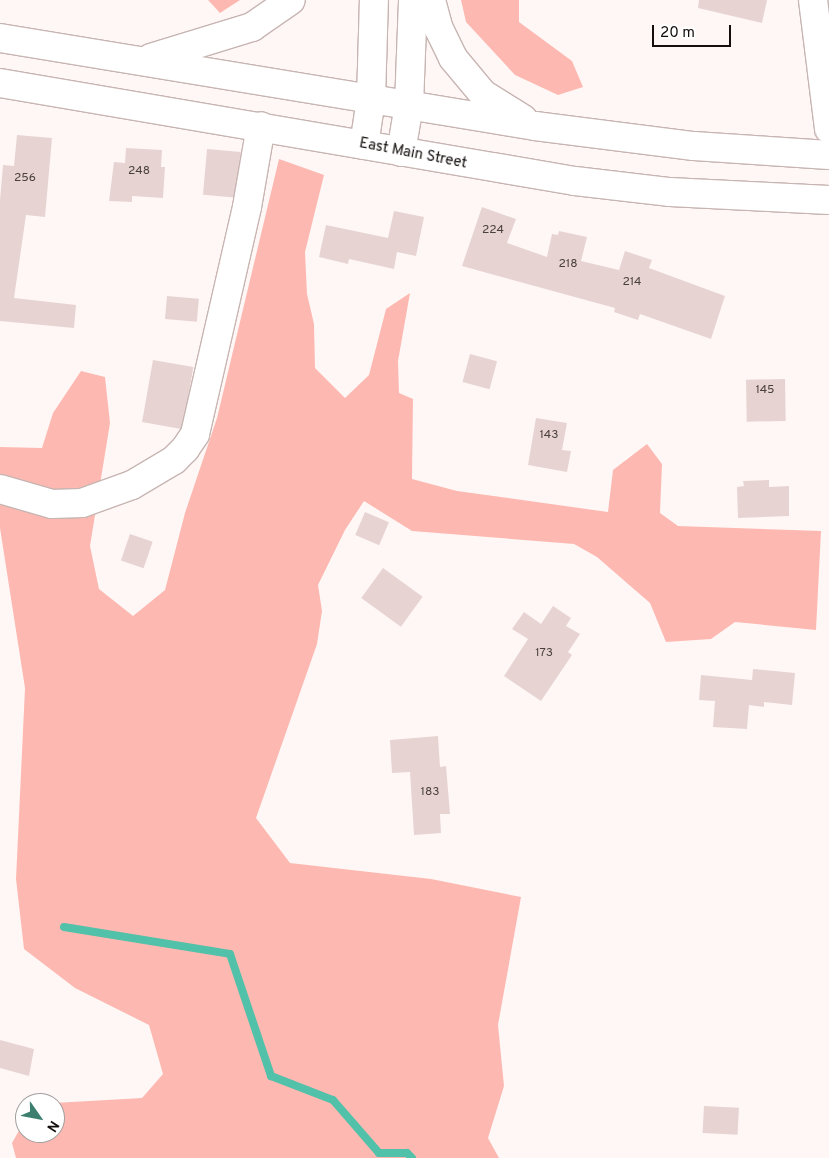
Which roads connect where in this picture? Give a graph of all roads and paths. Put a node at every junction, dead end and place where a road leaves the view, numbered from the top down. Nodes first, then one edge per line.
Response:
1 (291, 0) edge
2 (374, 0) edge
3 (413, 0) edge
4 (431, 0) edge
5 (813, 0) edge
6 (0, 38) edge
7 (143, 60) junction
8 (0, 84) edge
9 (371, 99) junction
10 (409, 105) junction
11 (261, 126) junction
12 (535, 126) junction
13 (829, 129) edge
14 (364, 144) junction
15 (401, 152) junction
16 (829, 155) edge
17 (829, 200) edge
18 (0, 488) edge

1 - 7 main road
2 - 9 main road
3 - 10 main road
4 - 12 main road
5 - 13 main road
6 - 7 main road
7 - 9 main road
8 - 11 main road, East Main Street
9 - 10 main road
9 - 14 main road
10 - 12 main road
10 - 15 main road
11 - 14 main road, East Main Street
11 - 18 main road
12 - 16 main road
14 - 15 main road, East Main Street
15 - 17 main road, East Main Street

